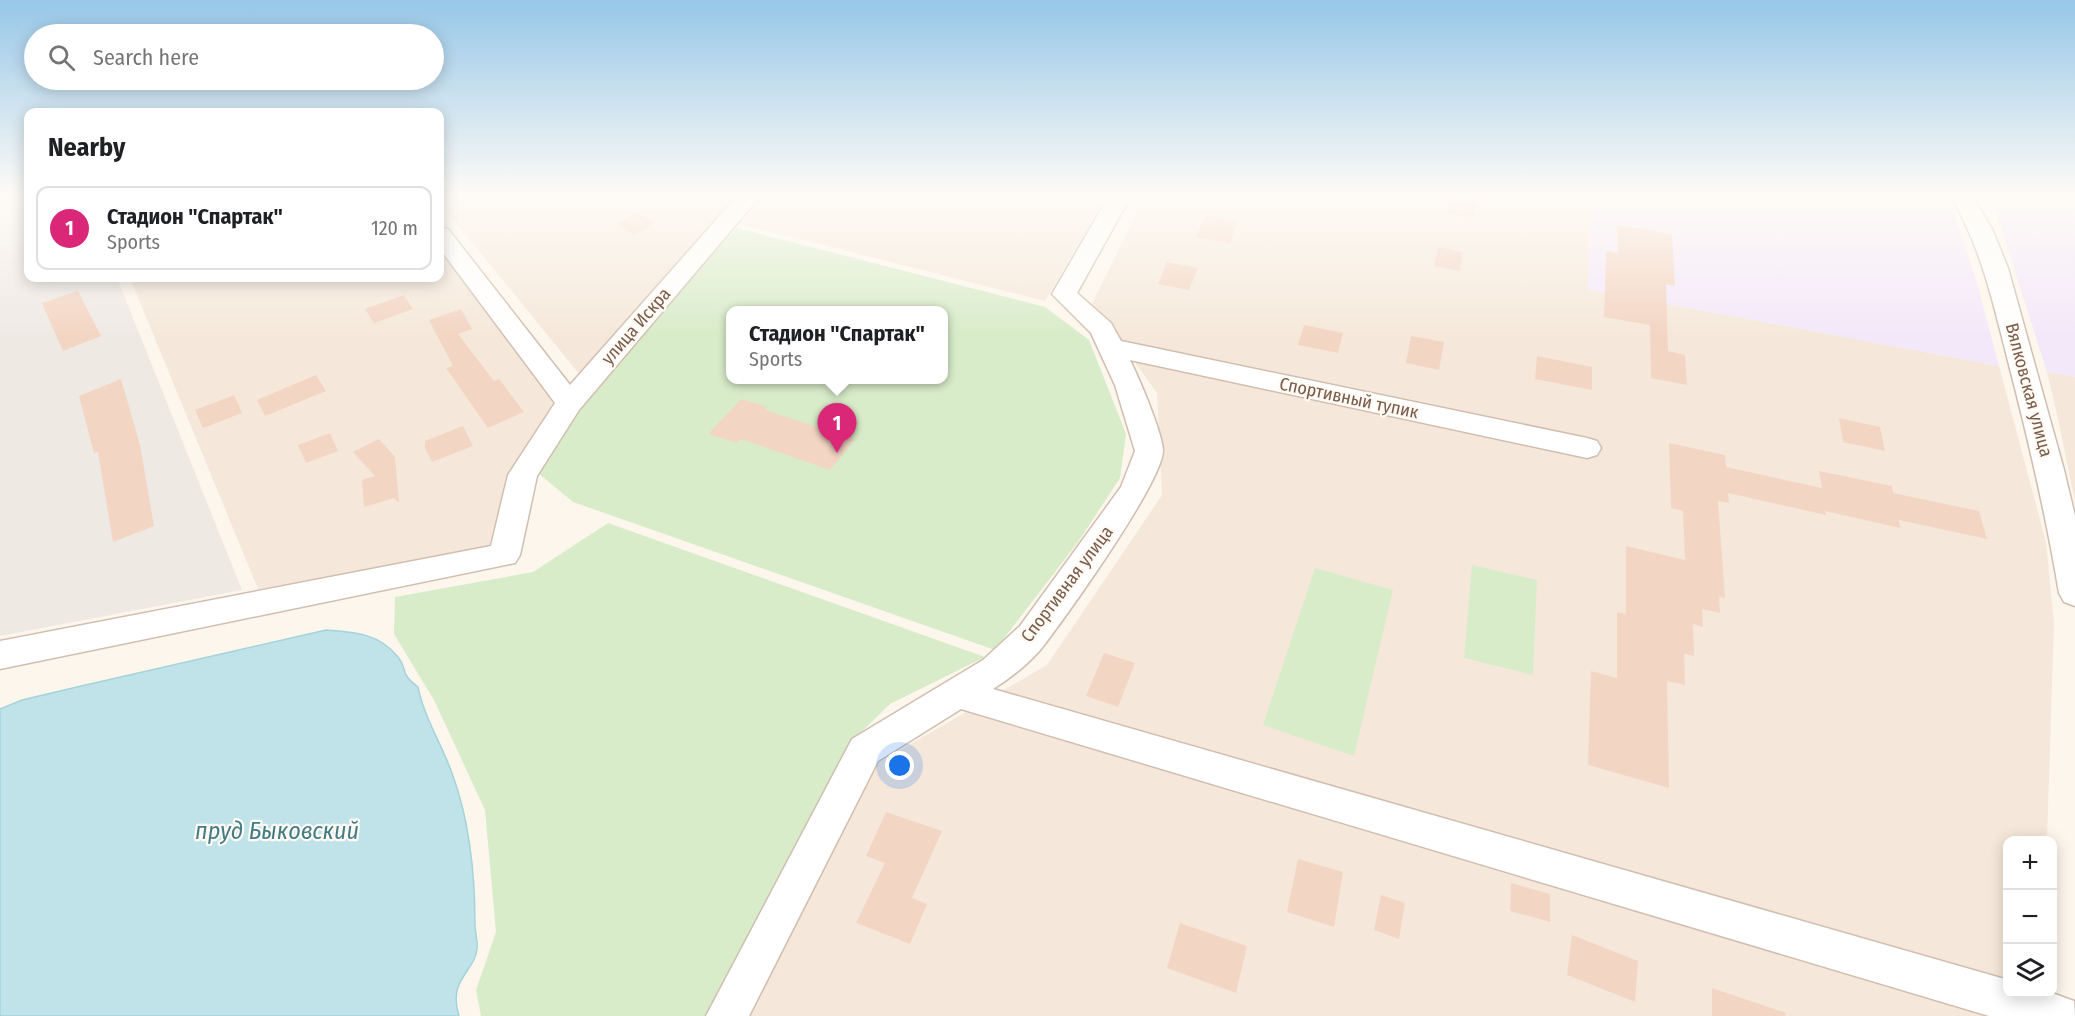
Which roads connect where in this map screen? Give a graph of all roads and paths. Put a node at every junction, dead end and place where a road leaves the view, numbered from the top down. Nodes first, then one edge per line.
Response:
1 (446, 241) edge
2 (710, 241) edge
3 (1094, 241) edge
4 (1986, 241) edge
5 (1112, 348) junction
6 (569, 403) junction
7 (1587, 448) dead end
8 (2075, 593) edge
9 (0, 655) edge
10 (958, 693) junction
11 (727, 1016) edge
12 (2059, 1016) edge

1 - 6 street
2 - 6 street, улица Искра
3 - 5 street, Спортивная улица
4 - 8 street, Вялковская улица
5 - 7 street, Спортивный тупик
5 - 10 street, Спортивная улица
6 - 9 street, улица Искра
10 - 11 street, Спортивная улица
10 - 12 street

